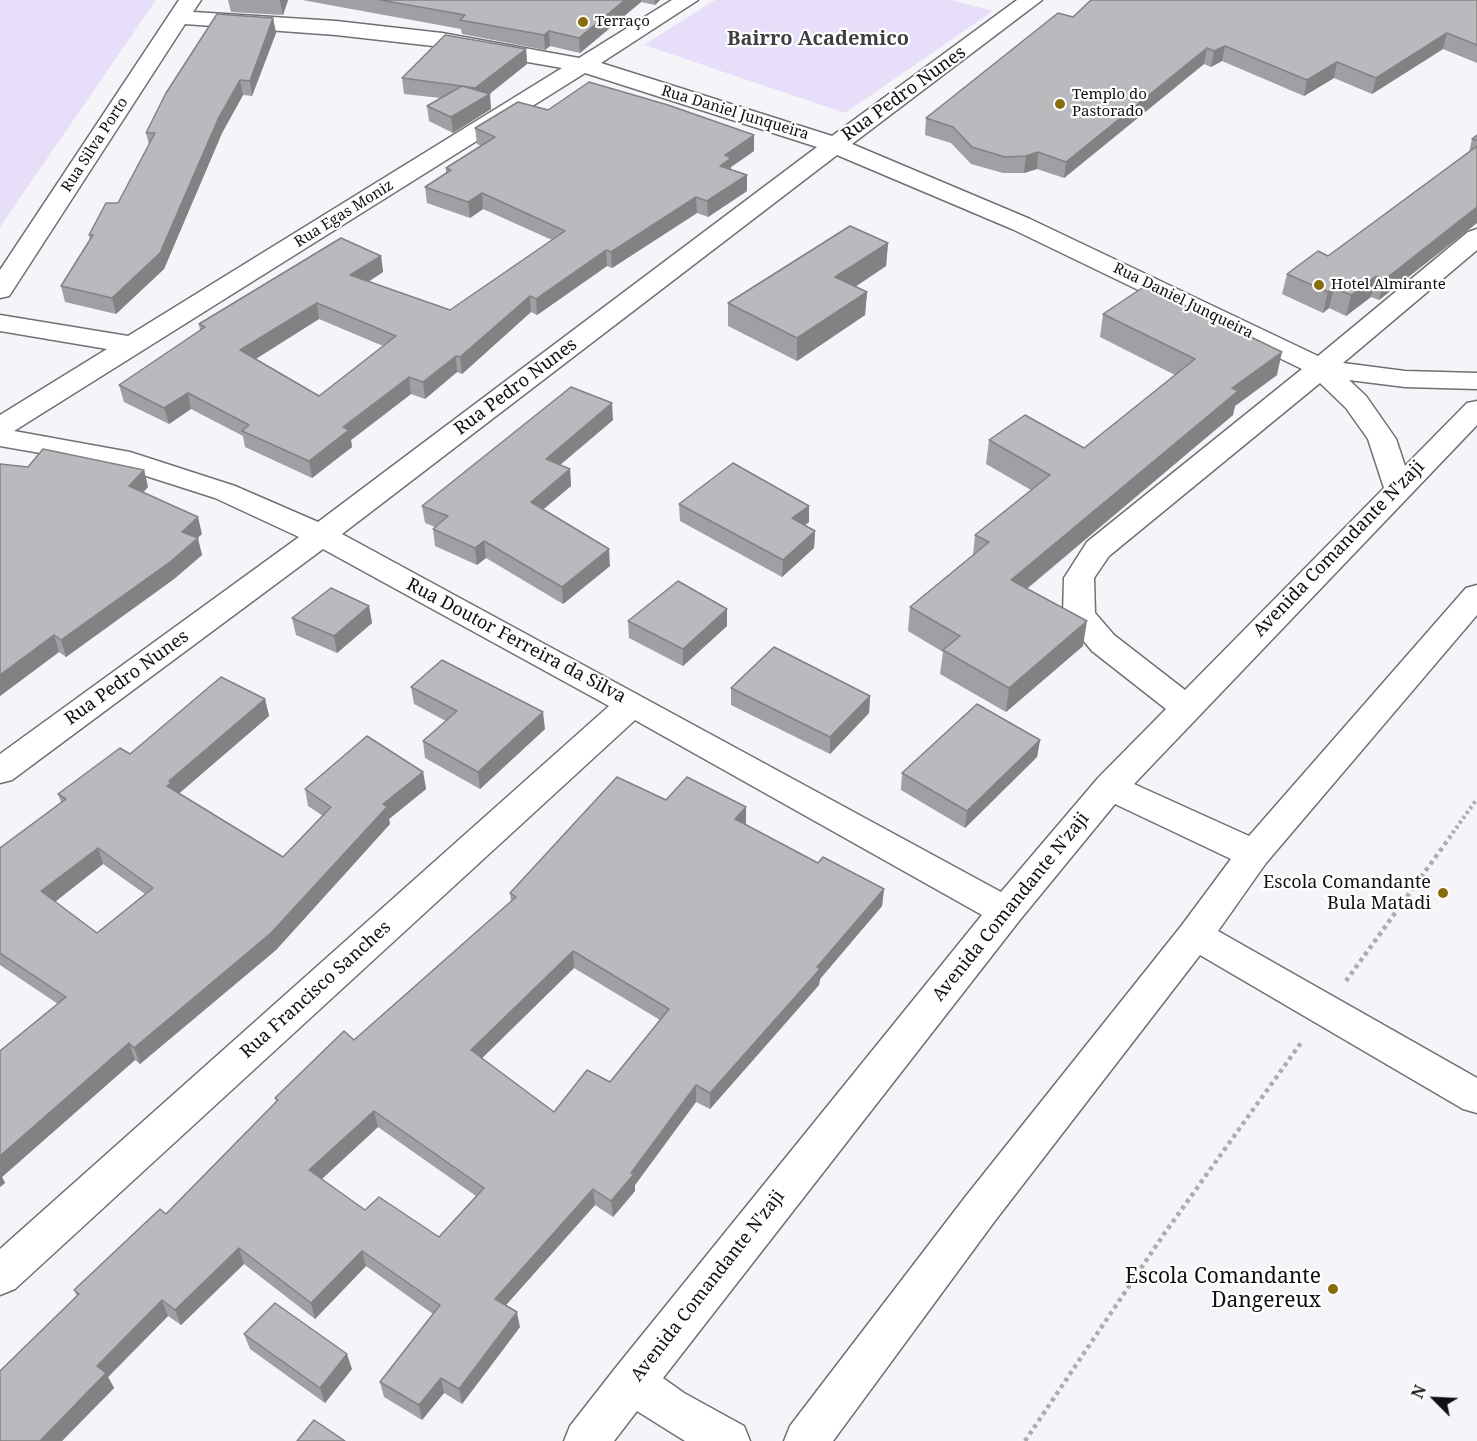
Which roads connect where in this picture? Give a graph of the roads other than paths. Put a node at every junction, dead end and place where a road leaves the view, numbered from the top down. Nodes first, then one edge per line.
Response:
1 (687, 0) edge
2 (1022, 1) edge
3 (184, 9) edge
4 (583, 65) junction
5 (835, 144) junction
6 (1477, 237) edge
7 (0, 290) edge
8 (0, 323) edge
9 (134, 345) junction
10 (1321, 368) junction
11 (1477, 381) edge
12 (1477, 408) edge
13 (0, 427) edge
14 (0, 437) edge
15 (1398, 487) junction
16 (321, 535) junction
17 (1477, 595) edge
18 (632, 704) junction
19 (1185, 707) junction
20 (0, 771) edge
21 (1110, 787) junction
22 (1254, 854) junction
23 (1006, 911) junction
24 (1195, 935) junction
25 (1477, 1097) edge
26 (0, 1276) edge
27 (632, 1381) junction
28 (586, 1441) edge
29 (728, 1441) edge
30 (806, 1441) edge

1 - 4 street, Rua Egas Moniz
2 - 5 street, Rua Pedro Nunes
3 - 4 street, Rua Daniel Junqueira
3 - 7 street, Rua Silva Porto
4 - 5 street, Rua Daniel Junqueira
4 - 9 street, Rua Egas Moniz
5 - 10 street, Rua Daniel Junqueira
5 - 16 street, Rua Pedro Nunes
6 - 10 street
8 - 9 street
9 - 13 street, Rua Egas Moniz
10 - 11 street, Rua Daniel Junqueira
10 - 15 street, Rua Daniel Junqueira
10 - 19 street
12 - 15 street, Avenida Comandante N'zaji
14 - 16 street, Rua Doutor Ferreira da Silva
15 - 19 street, Avenida Comandante N'zaji
16 - 18 street, Rua Doutor Ferreira da Silva
16 - 20 street, Rua Pedro Nunes
17 - 22 street
18 - 23 street, Rua Doutor Ferreira da Silva
18 - 26 street, Rua Francisco Sanches
19 - 21 street, Avenida Comandante N'zaji
21 - 22 street
21 - 23 street, Avenida Comandante N'zaji
22 - 24 street
23 - 27 street, Avenida Comandante N'zaji
24 - 25 street
24 - 30 street
27 - 28 street, Avenida Comandante N'zaji
27 - 29 street

